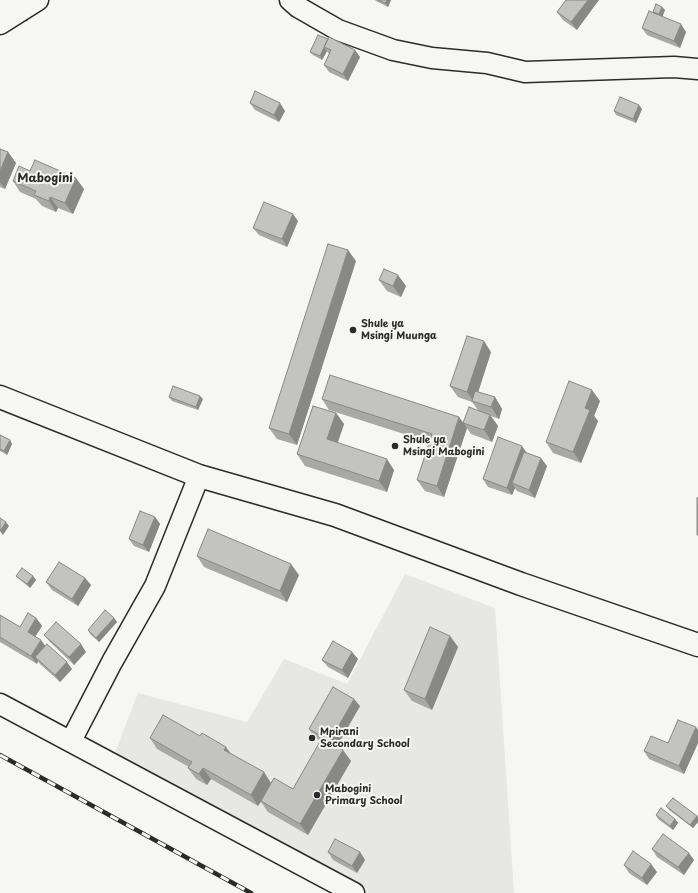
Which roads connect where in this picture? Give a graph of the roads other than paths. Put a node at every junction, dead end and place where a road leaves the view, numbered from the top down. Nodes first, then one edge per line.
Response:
1 (38, 0) edge
2 (290, 0) edge
3 (0, 1) edge
4 (21, 11) junction
5 (0, 24) edge
6 (698, 69) edge
7 (0, 397) edge
8 (199, 476) junction
9 (698, 646) edge
10 (0, 704) edge
11 (71, 741) junction
12 (354, 893) edge

1 - 4 street
2 - 6 street
3 - 4 street
4 - 5 street
7 - 8 street
8 - 9 street
8 - 11 street
10 - 11 street
11 - 12 street

